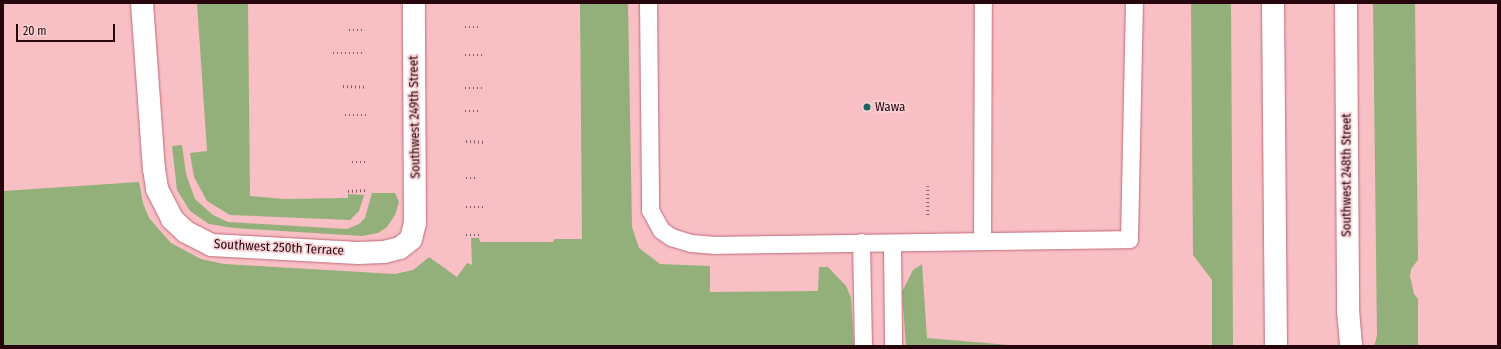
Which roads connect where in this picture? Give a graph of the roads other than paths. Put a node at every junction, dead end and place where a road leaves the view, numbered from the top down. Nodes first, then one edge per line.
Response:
1 (142, 3) edge
2 (414, 3) edge
3 (648, 3) edge
4 (983, 3) edge
5 (1134, 3) edge
6 (1273, 3) edge
7 (1346, 3) edge
8 (413, 231) joint
9 (862, 242) junction
10 (982, 242) junction
11 (892, 243) junction
12 (863, 346) edge
13 (893, 346) edge
14 (1276, 346) edge
15 (1351, 346) edge

1 - 8 street, Southwest 250th Terrace
2 - 8 street, Southwest 249th Street
3 - 9 lane
4 - 10 lane
5 - 10 lane
6 - 14 street
7 - 15 street, Southwest 248th Street
9 - 11 lane
9 - 12 lane
10 - 11 lane
11 - 13 lane

